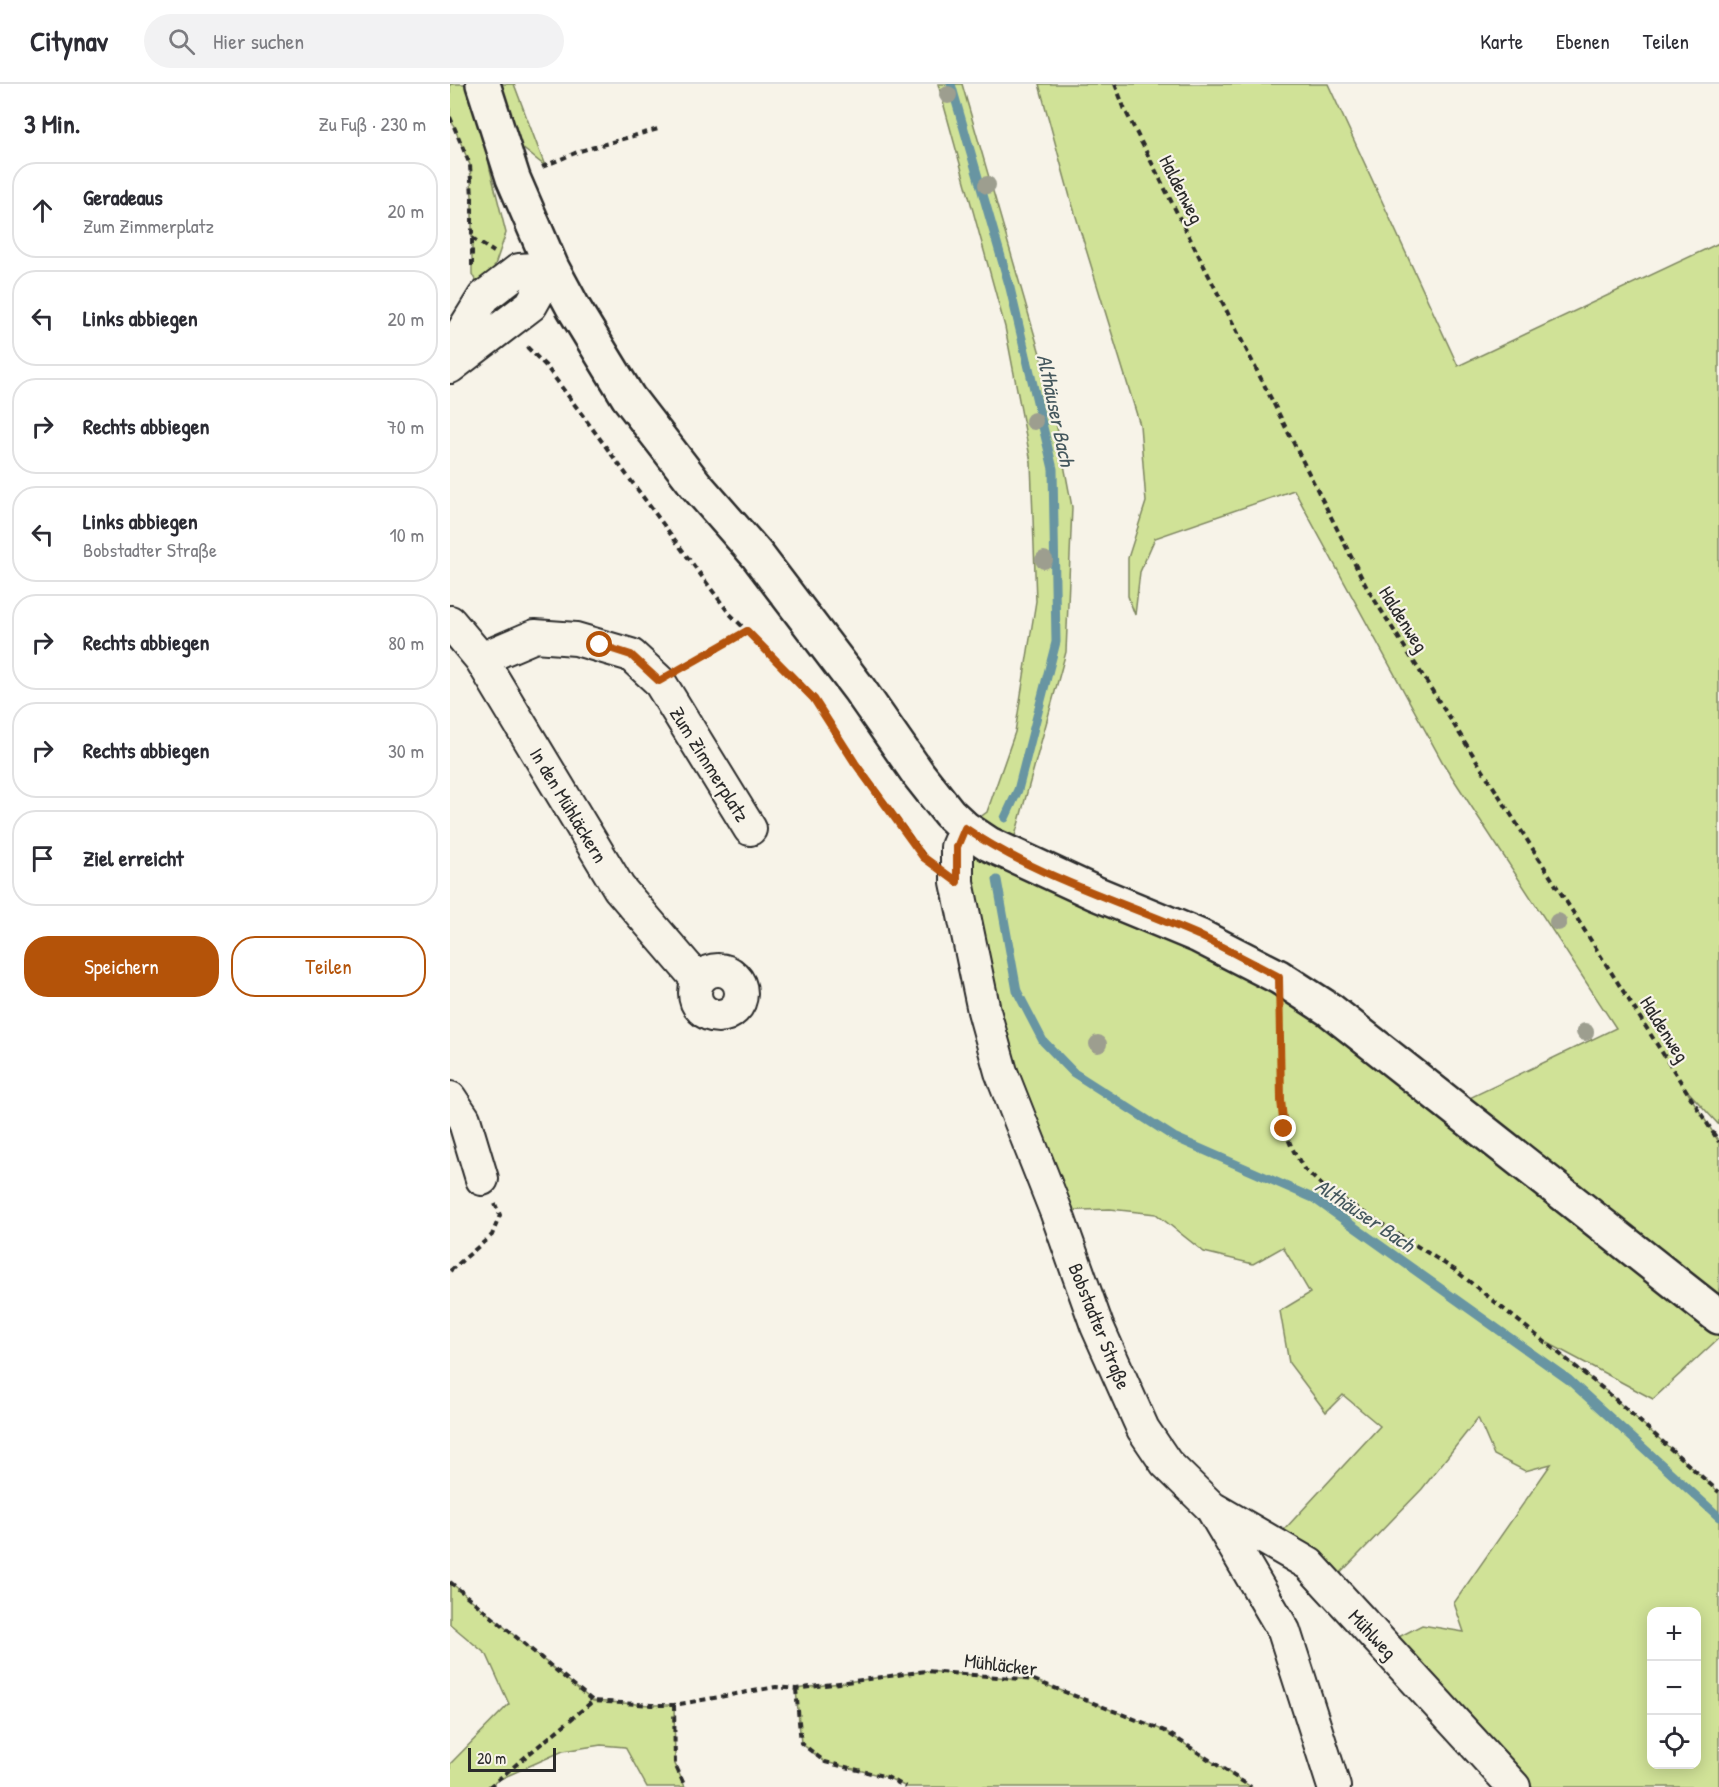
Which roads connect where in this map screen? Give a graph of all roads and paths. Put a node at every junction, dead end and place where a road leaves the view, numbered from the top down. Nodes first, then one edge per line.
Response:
1 (483, 84) edge
2 (1115, 84) edge
3 (450, 117) edge
4 (658, 129) dead end
5 (513, 178) junction
6 (552, 268) junction
7 (484, 297) junction
8 (505, 324) junction
9 (450, 352) edge
10 (450, 367) edge
11 (450, 622) edge
12 (747, 631) junction
13 (481, 659) junction
14 (659, 681) junction
15 (965, 828) junction
16 (750, 829) dead end
17 (957, 882) junction
18 (1279, 977) junction
19 (698, 980) dead end
20 (450, 1098) edge
21 (1719, 1142) edge
22 (482, 1179) joint
23 (450, 1271) edge
24 (1719, 1317) edge
25 (1719, 1492) edge
26 (1211, 1507) junction
27 (450, 1582) edge
28 (796, 1689) junction
29 (593, 1701) junction
30 (674, 1705) junction
31 (489, 1787) edge
32 (685, 1787) edge
33 (906, 1787) edge
34 (1251, 1787) edge
35 (1334, 1787) edge
36 (1514, 1787) edge

1 - 5 street
2 - 21 path, Haldenweg
3 - 7 path
4 - 5 path
5 - 6 street
6 - 7 street
6 - 8 street
6 - 15 street
7 - 9 street
8 - 10 street
8 - 12 path
11 - 13 street, In den Mühläckern
12 - 14 path
12 - 17 path
13 - 14 street, Zum Zimmerplatz
13 - 19 street, In den Mühläckern
14 - 16 street, Zum Zimmerplatz
15 - 17 street, Bobstadter Straße
15 - 18 street
17 - 26 street, Bobstadter Straße
18 - 24 street
18 - 25 path
20 - 22 street
22 - 23 path
26 - 35 street, Bobstadter Straße
26 - 36 street, Mühlweg
27 - 29 path
28 - 30 path, Mühläcker
28 - 33 path
28 - 34 path, Mühläcker
29 - 30 path, Mühläcker
29 - 31 path
30 - 32 path

